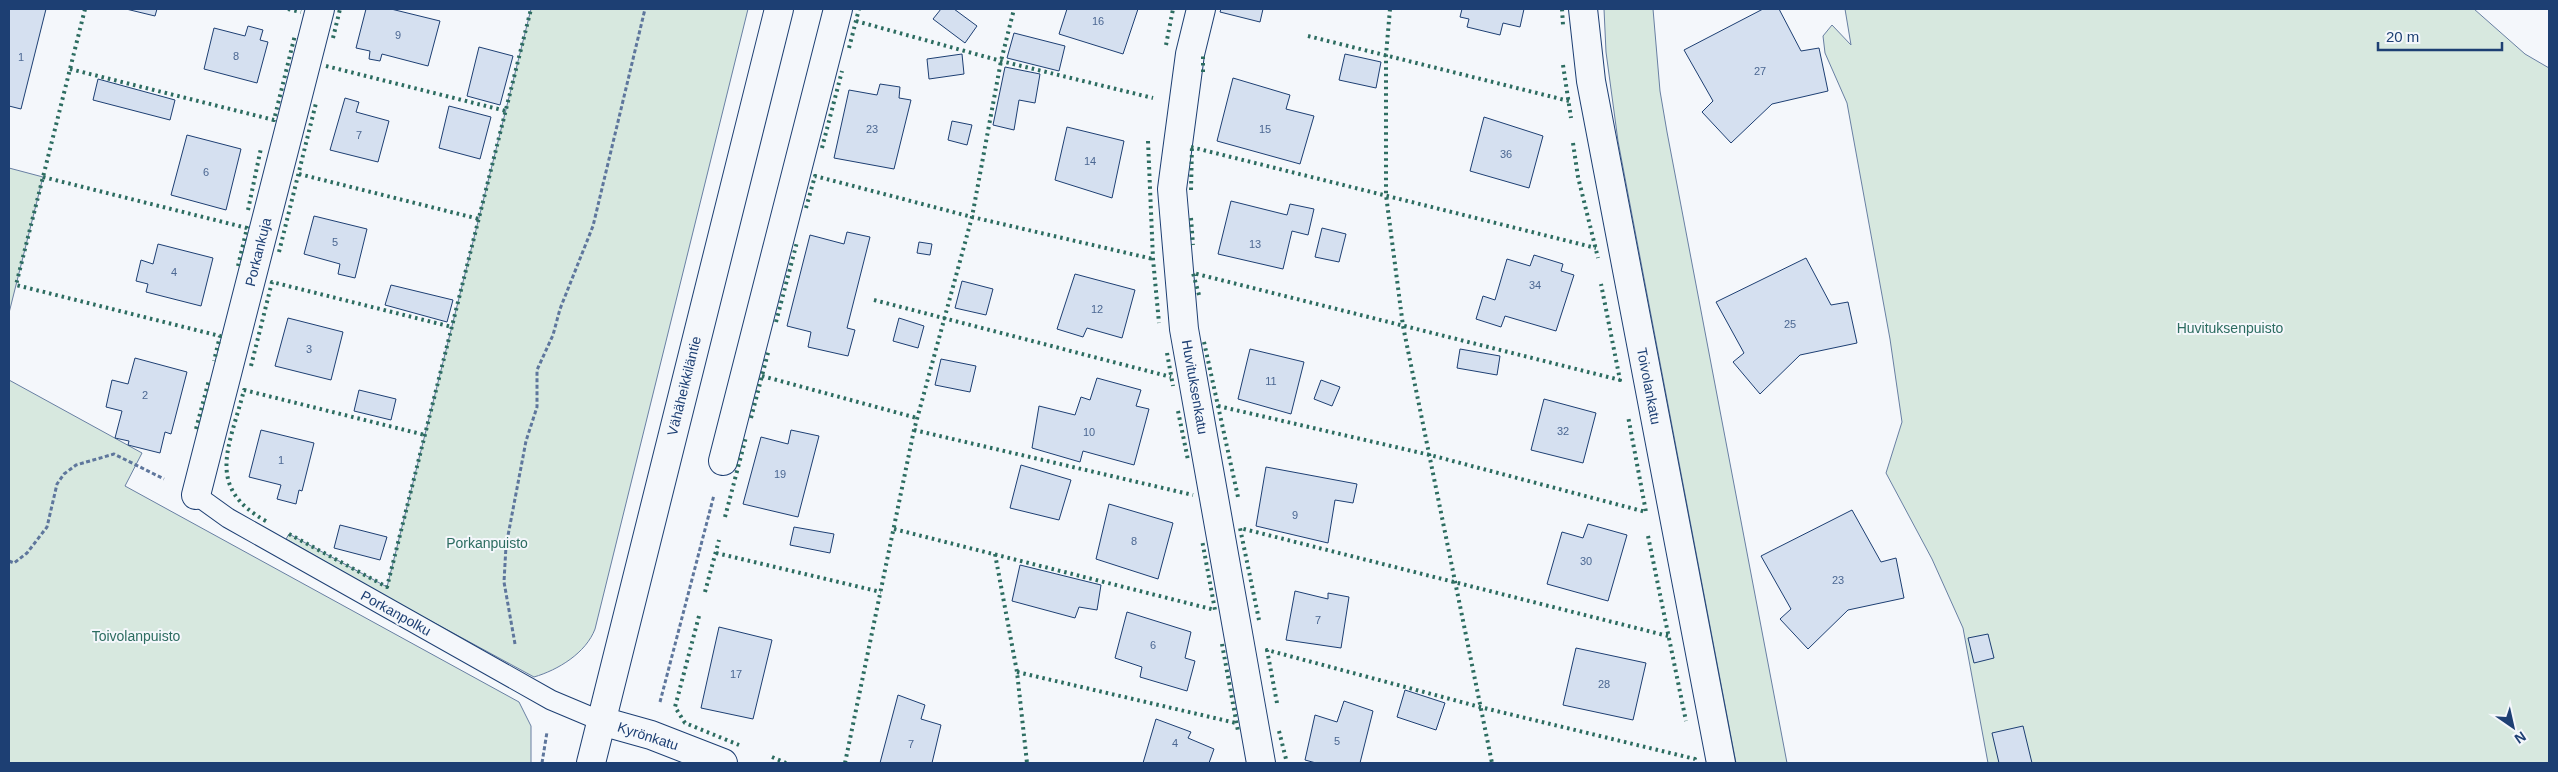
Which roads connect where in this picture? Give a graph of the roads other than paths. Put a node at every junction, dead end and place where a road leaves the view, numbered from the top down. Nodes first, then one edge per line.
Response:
1 (320, 9) edge
2 (778, 9) edge
3 (838, 9) edge
4 (1200, 9) edge
5 (1583, 9) edge
6 (723, 461) road end
7 (196, 495) joint
8 (601, 721) junction
9 (591, 763) edge
10 (722, 763) edge
11 (1261, 763) edge
12 (1721, 763) edge

1 - 7 street, Porkankuja
2 - 8 street, Vähäheikkiläntie
3 - 6 street
4 - 11 street, Huvituksenkatu
5 - 12 street, Toivolankatu
7 - 8 lane, Porkanpolku
8 - 9 street, Vähäheikkiläntie
8 - 10 street, Kyrönkatu

